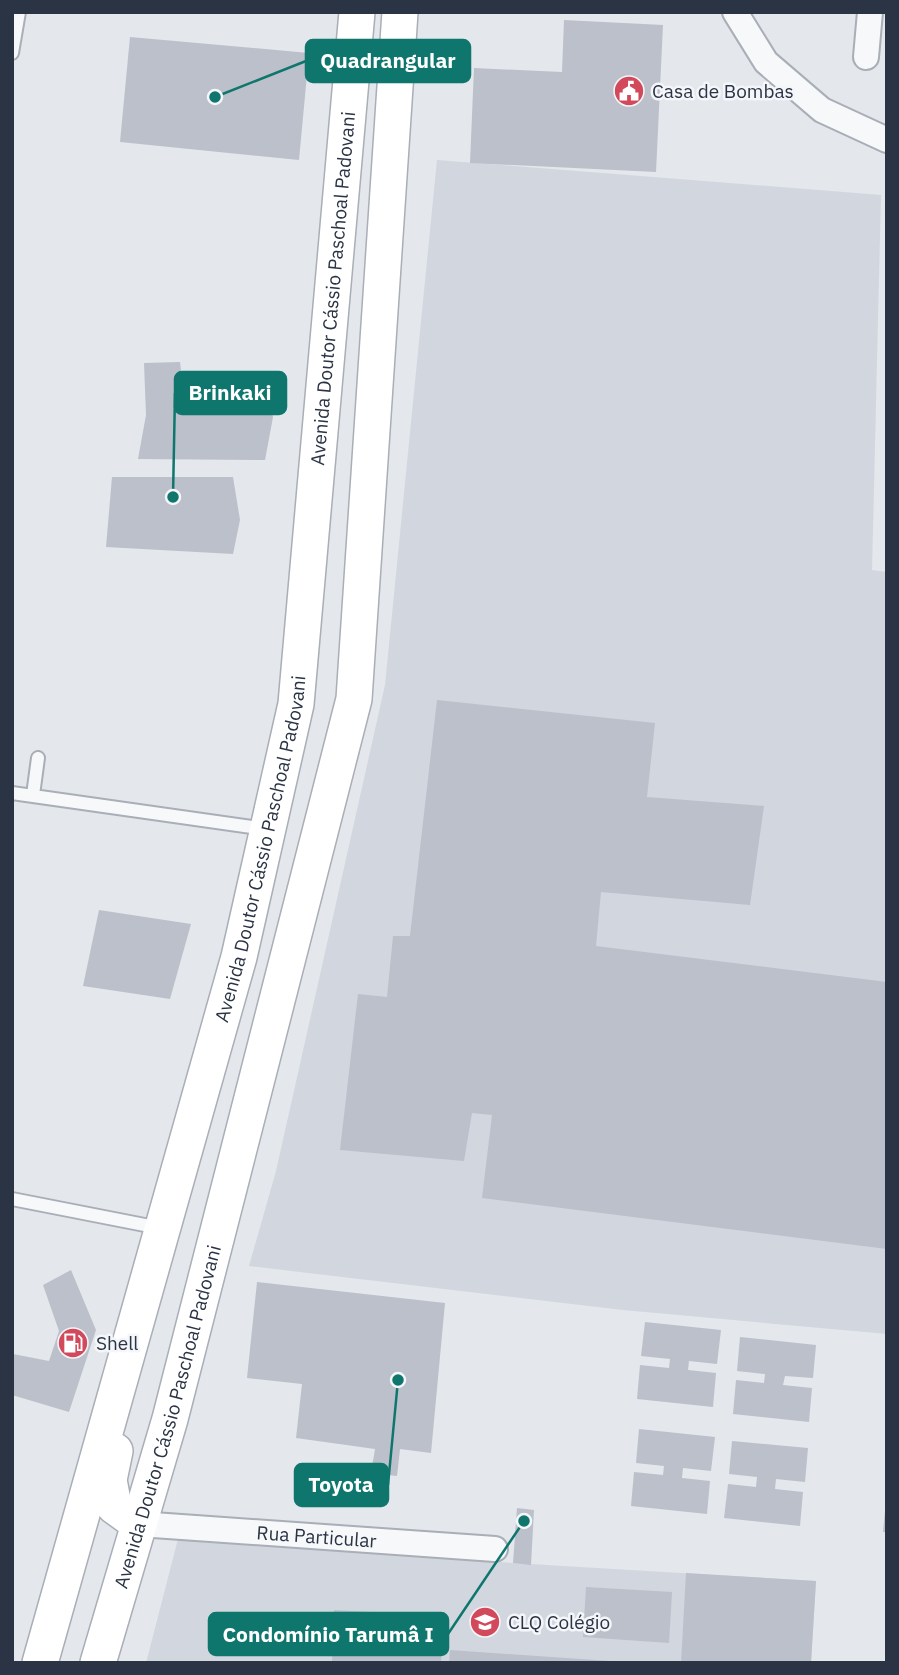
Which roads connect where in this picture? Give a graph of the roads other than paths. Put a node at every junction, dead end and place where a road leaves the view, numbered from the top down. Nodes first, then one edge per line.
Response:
1 (19, 12) edge
2 (356, 12) edge
3 (400, 12) edge
4 (735, 12) edge
5 (870, 12) edge
6 (12, 53) edge
7 (866, 57) dead end
8 (887, 140) edge
9 (38, 758) dead end
10 (12, 793) edge
11 (33, 795) junction
12 (270, 830) junction
13 (239, 957) junction
14 (255, 1084) junction
15 (12, 1199) edge
16 (164, 1228) junction
17 (111, 1412) junction
18 (139, 1524) junction
19 (495, 1549) dead end
20 (40, 1663) edge
21 (99, 1663) edge

1 - 6 lane
2 - 12 main road, Avenida Doutor Cássio Paschoal Padovani
3 - 14 main road, Avenida Doutor Cássio Paschoal Padovani
4 - 8 street
5 - 7 street
9 - 11 lane
10 - 11 lane
11 - 12 lane
12 - 13 main road, Avenida Doutor Cássio Paschoal Padovani
13 - 14 main road
13 - 16 main road, Avenida Doutor Cássio Paschoal Padovani
14 - 18 main road, Avenida Doutor Cássio Paschoal Padovani
15 - 16 lane
16 - 17 main road, Avenida Doutor Cássio Paschoal Padovani
17 - 18 main road
17 - 20 main road, Avenida Doutor Cássio Paschoal Padovani
18 - 19 street, Rua Particular
18 - 21 main road, Avenida Doutor Cássio Paschoal Padovani

